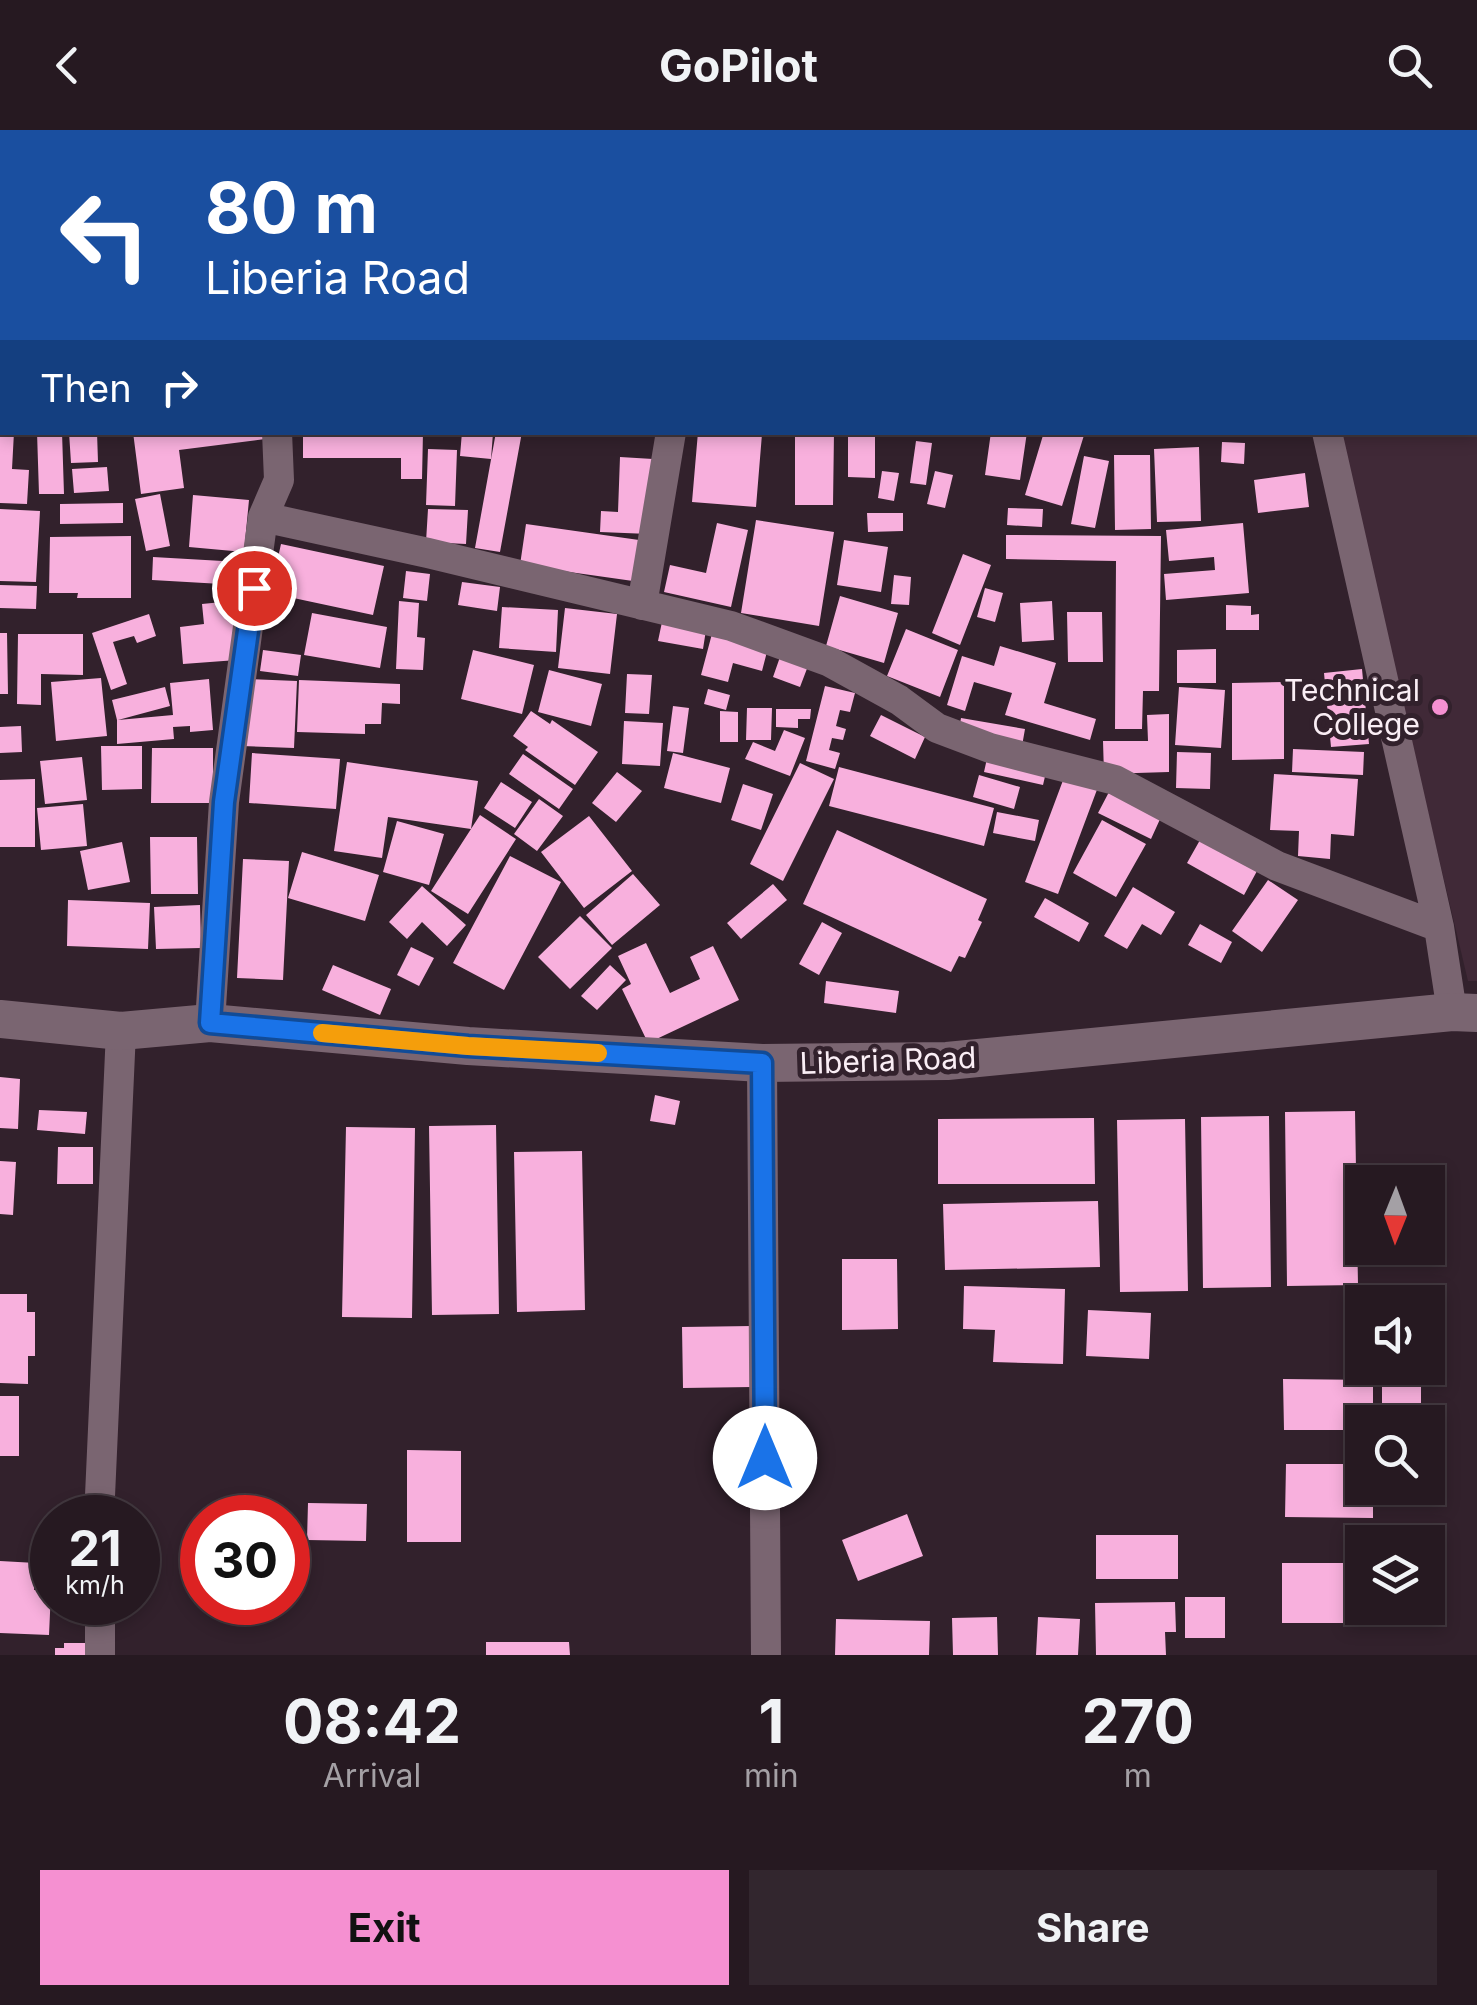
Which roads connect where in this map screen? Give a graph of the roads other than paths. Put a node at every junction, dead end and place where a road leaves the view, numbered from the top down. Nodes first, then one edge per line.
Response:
1 (277, 435) edge
2 (671, 435) edge
3 (1328, 435) edge
4 (264, 517) junction
5 (642, 605) junction
6 (1438, 926) junction
7 (1464, 1012) edge
8 (0, 1019) edge
9 (210, 1023) junction
10 (122, 1031) junction
11 (762, 1063) junction
12 (100, 1495) edge
13 (100, 1625) edge
14 (100, 1655) edge
15 (766, 1655) edge

1 - 4 street
2 - 5 street
3 - 6 street
4 - 5 street
4 - 9 street
5 - 6 street
6 - 7 street
7 - 11 street, Liberia Road
8 - 10 street, Liberia Road
9 - 10 street, Liberia Road
9 - 11 street, Liberia Road
10 - 12 street
11 - 15 street
13 - 14 street

